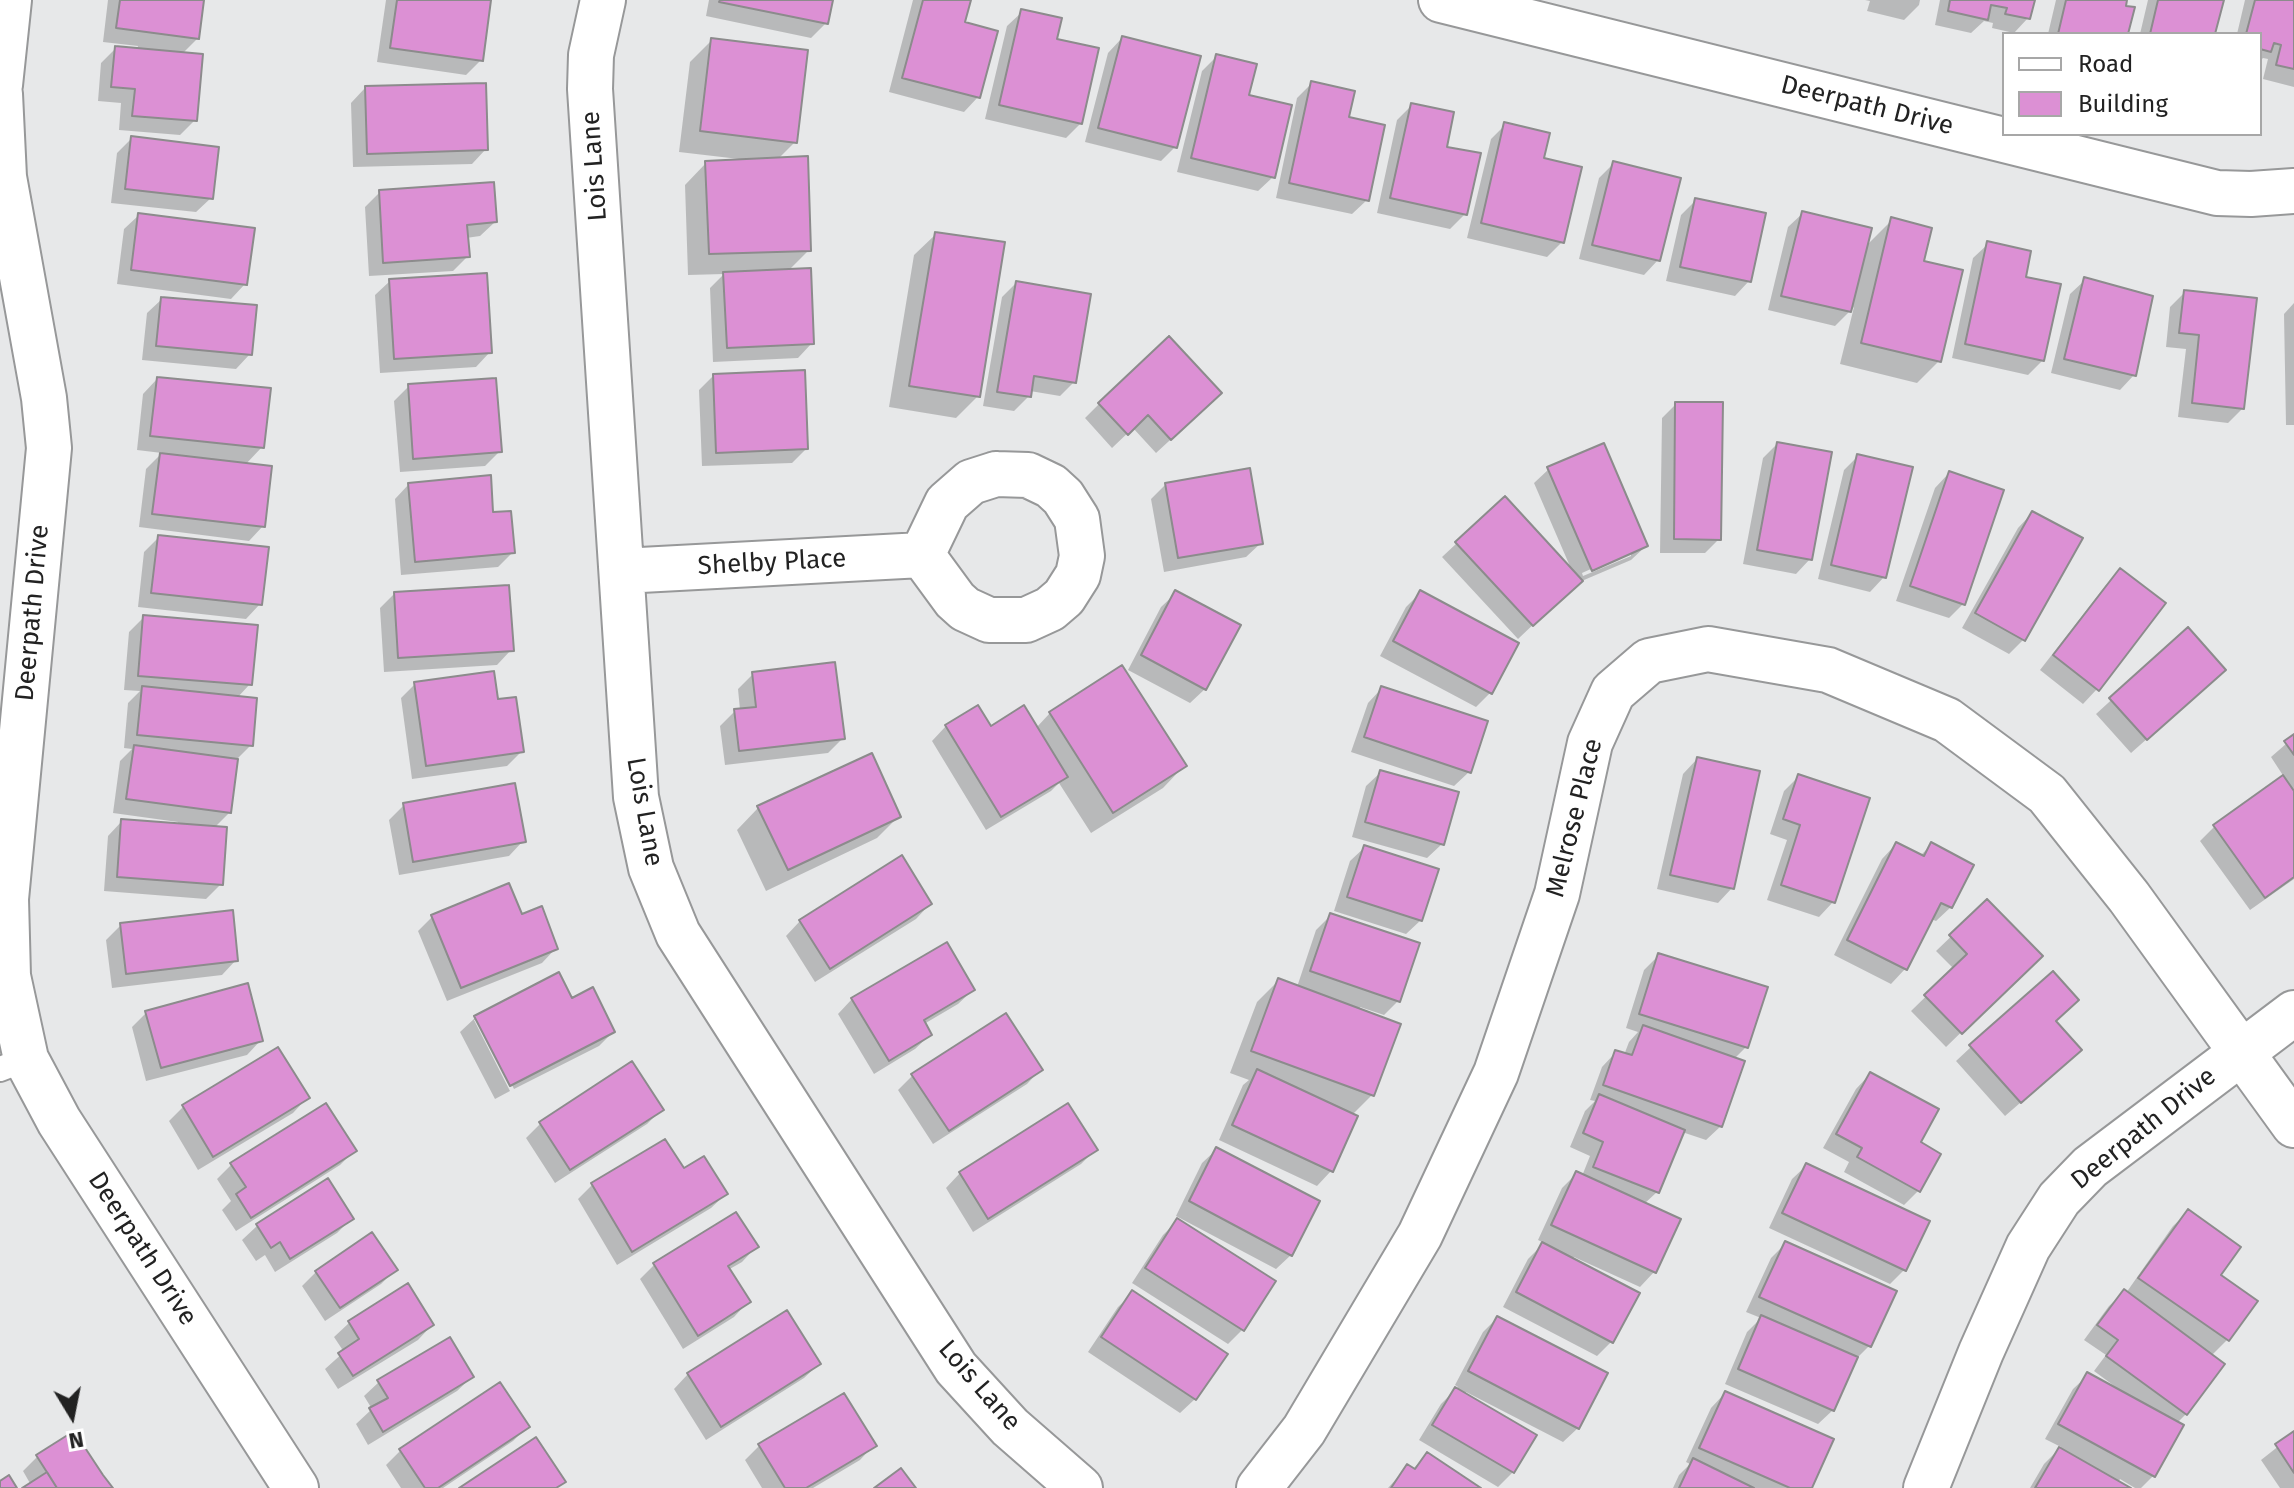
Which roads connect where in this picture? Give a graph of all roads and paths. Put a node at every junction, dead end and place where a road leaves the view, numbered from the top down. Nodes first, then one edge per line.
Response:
1 (9, 0) edge
2 (603, 0) edge
3 (1441, 0) edge
4 (0, 85) edge
5 (0, 94) edge
6 (2294, 191) edge
7 (922, 555) dead end
8 (622, 571) junction
9 (2294, 1013) edge
10 (2241, 1052) junction
11 (13, 1064) edge
12 (2294, 1125) edge
13 (296, 1488) edge
14 (1080, 1488) edge
15 (1259, 1488) edge
16 (1926, 1488) edge

1 - 4 street
2 - 8 street, Lois Lane
3 - 6 street, Deerpath Drive
5 - 11 street, Deerpath Drive
7 - 8 street, Shelby Place
8 - 14 street, Lois Lane
9 - 10 street, Deerpath Drive
10 - 12 street, Melrose Place
10 - 15 street, Melrose Place
10 - 16 street, Deerpath Drive
11 - 13 street, Deerpath Drive

